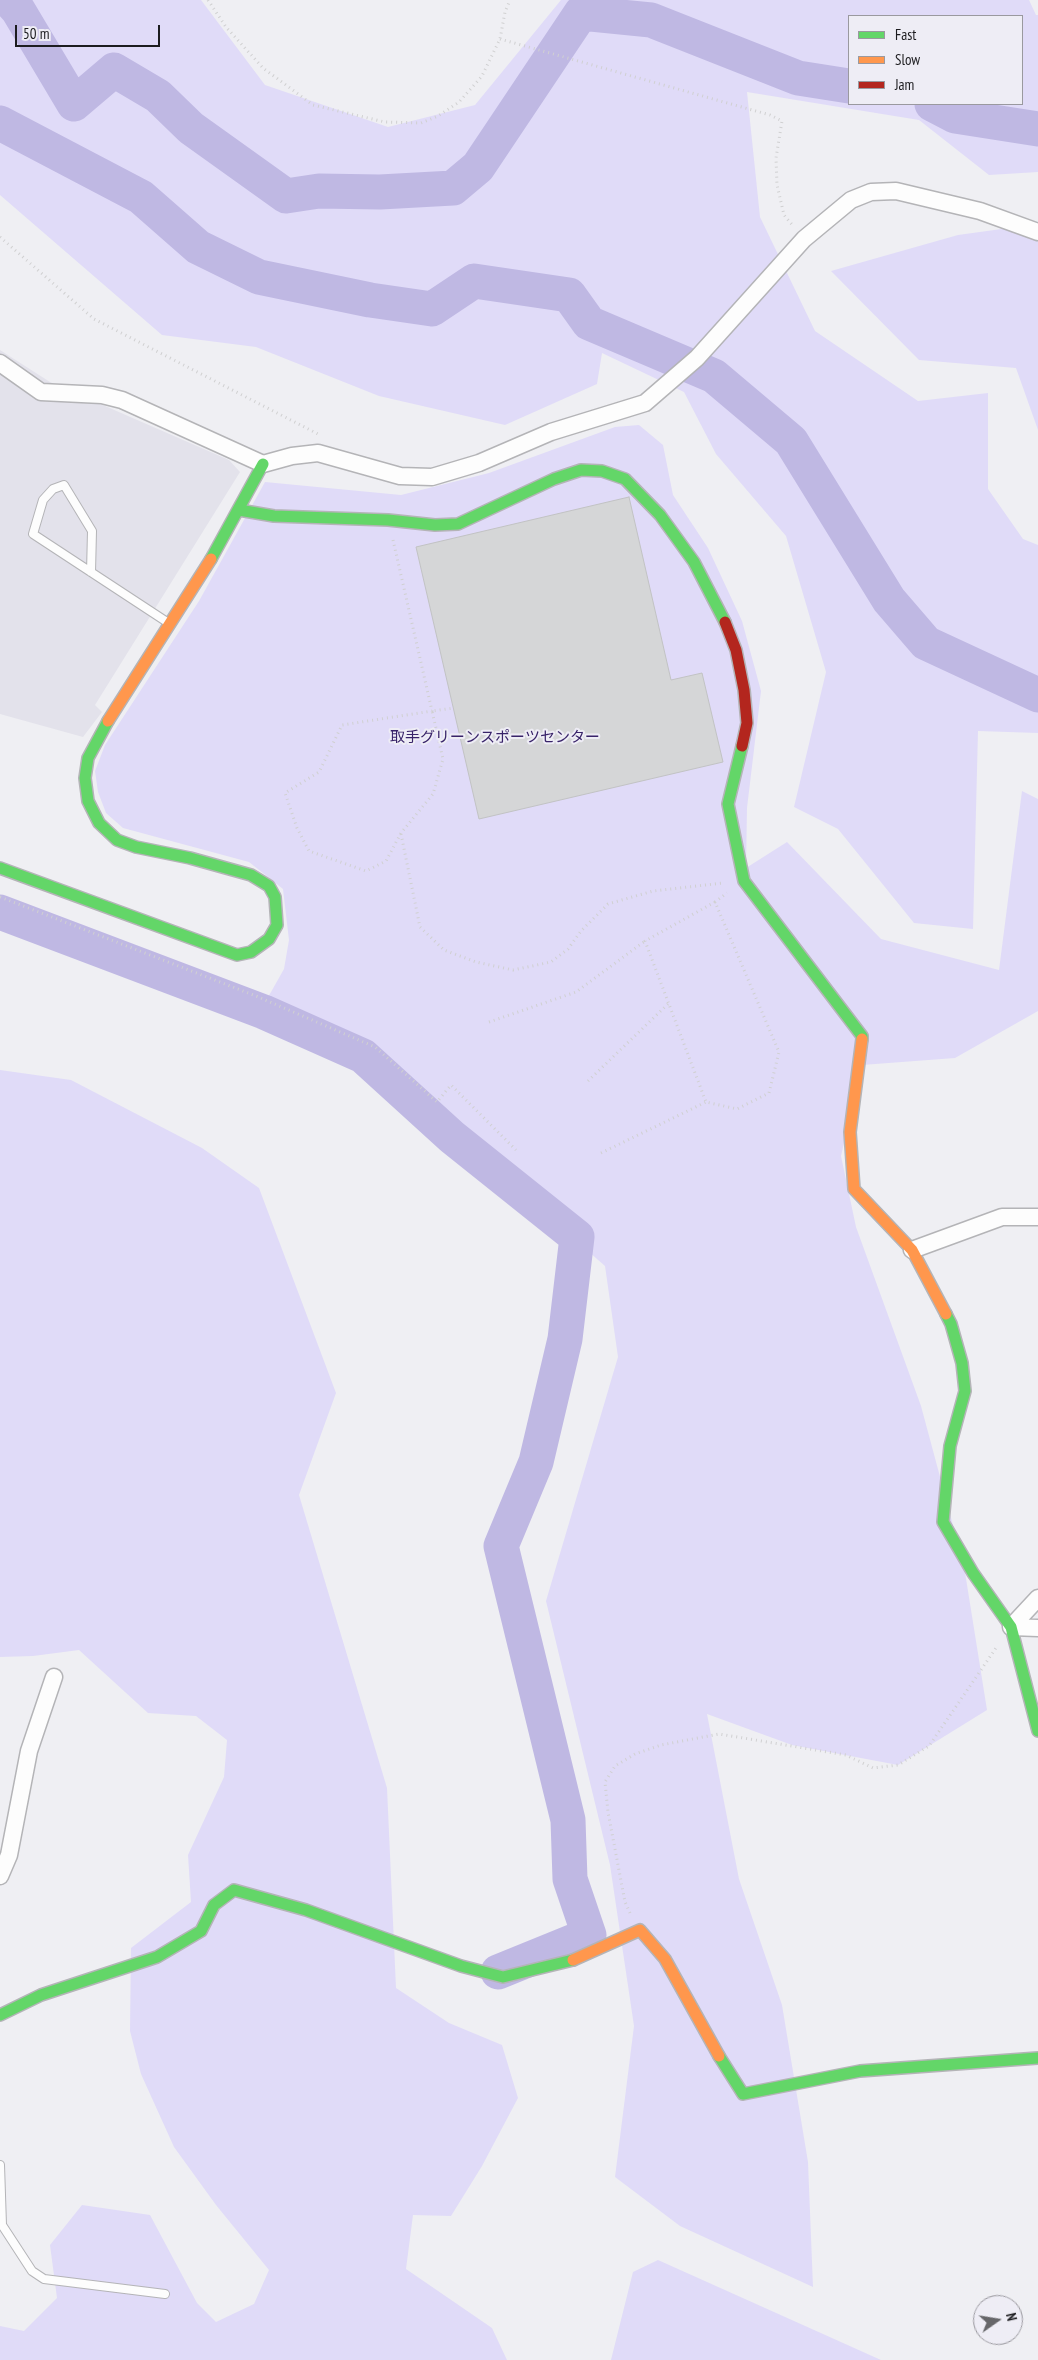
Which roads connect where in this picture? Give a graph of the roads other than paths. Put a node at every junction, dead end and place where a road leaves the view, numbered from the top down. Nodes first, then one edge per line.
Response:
1 (1038, 232) edge
2 (0, 363) edge
3 (263, 464) junction
4 (239, 510) junction
5 (91, 572) junction
6 (169, 624) junction
7 (0, 868) edge
8 (1038, 1217) edge
9 (912, 1250) junction
10 (1038, 1598) edge
11 (1010, 1627) junction
12 (1038, 1628) edge
13 (54, 1677) dead end
14 (1038, 1731) edge
15 (0, 1876) edge
16 (0, 2015) edge
17 (1038, 2058) edge
18 (0, 2165) edge
19 (165, 2294) dead end

1 - 3 street
2 - 3 street
3 - 4 street
4 - 6 street
4 - 9 street
5 - 5 lane
5 - 6 lane
6 - 7 street
8 - 9 street
9 - 11 street
10 - 11 street
11 - 12 street
11 - 14 street
13 - 15 street
16 - 17 street
18 - 19 lane

